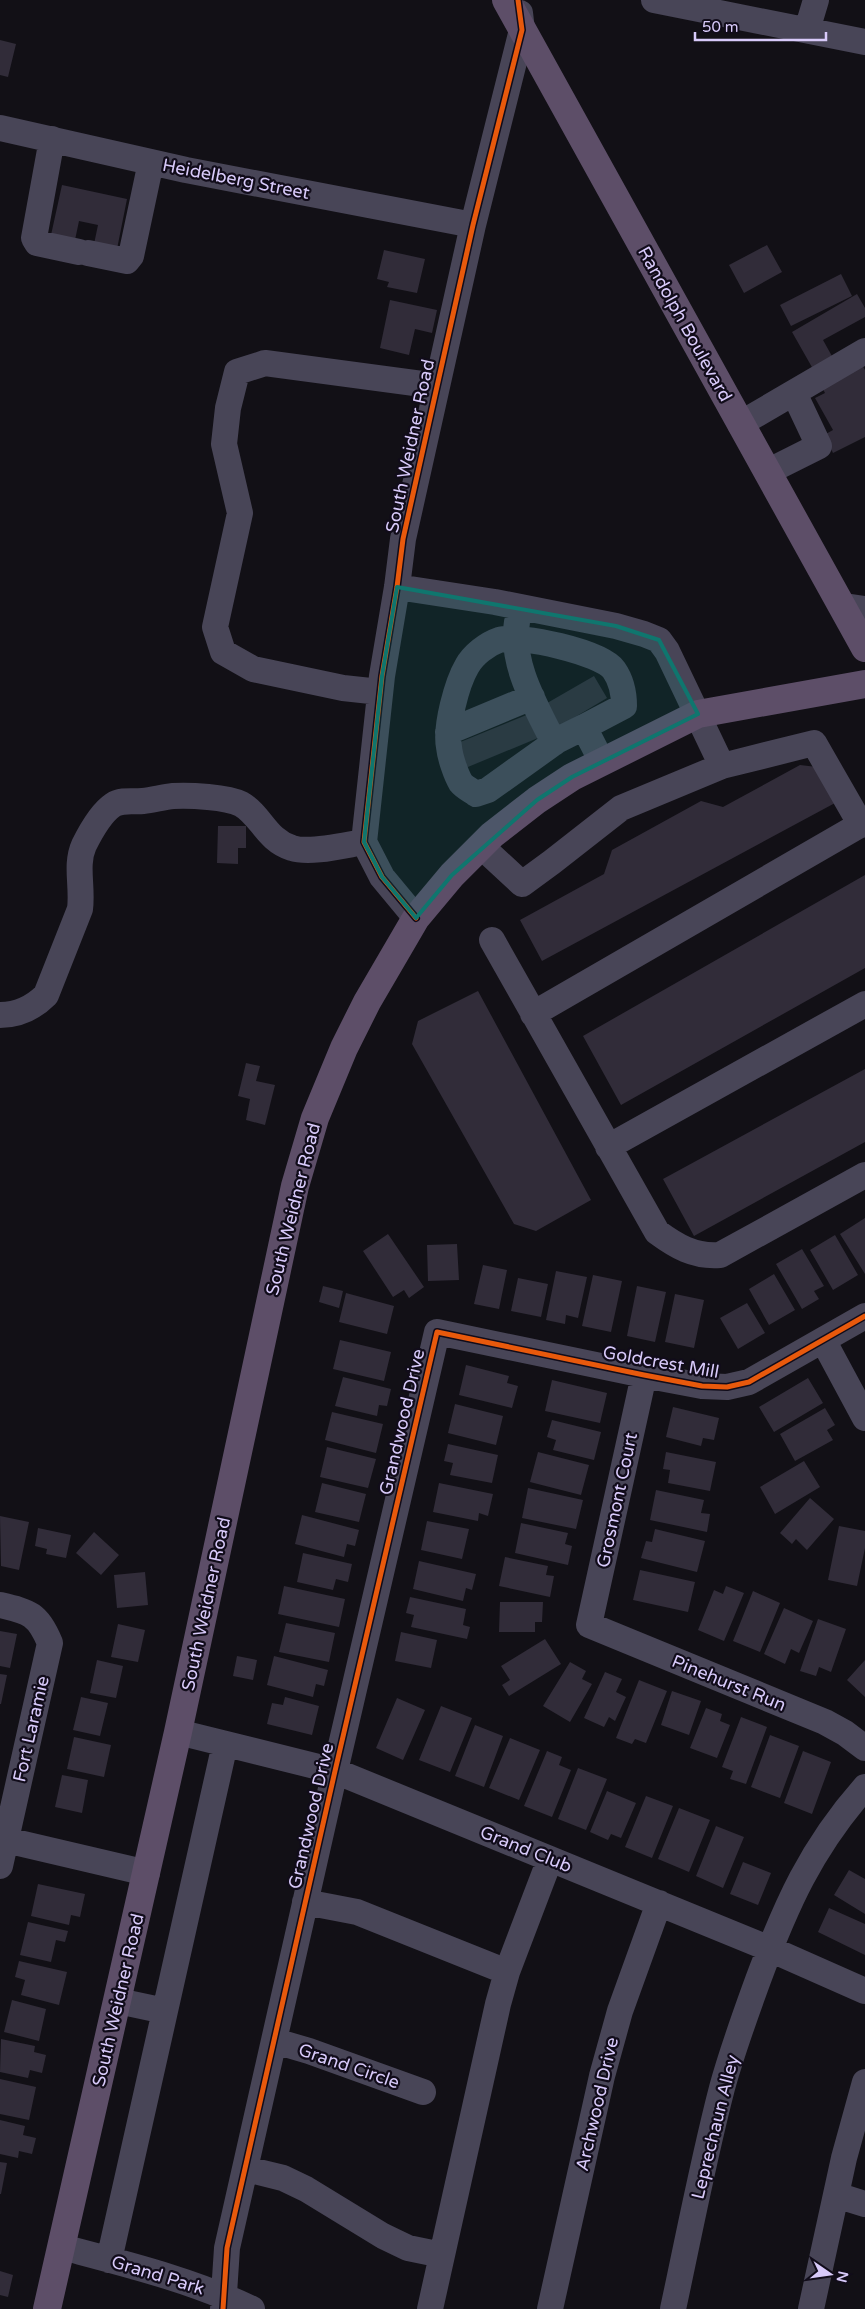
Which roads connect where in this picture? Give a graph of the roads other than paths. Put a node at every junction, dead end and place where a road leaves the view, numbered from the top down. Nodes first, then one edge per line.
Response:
1 (506, 0) edge
2 (518, 0) edge
3 (654, 0) edge
4 (816, 0) edge
5 (522, 30) junction
6 (807, 30) junction
7 (865, 42) edge
8 (0, 128) edge
9 (52, 139) junction
10 (151, 162) junction
11 (473, 225) junction
12 (865, 351) edge
13 (437, 386) junction
14 (794, 392) junction
15 (740, 424) junction
16 (767, 472) junction
17 (397, 587) junction
18 (520, 607) junction
19 (854, 608) edge
20 (514, 639) junction
21 (865, 648) edge
22 (865, 684) edge
23 (380, 692) junction
24 (532, 697) junction
25 (698, 714) junction
26 (584, 727) junction
27 (448, 732) junction
28 (554, 744) junction
29 (602, 762) junction
30 (722, 766) junction
31 (488, 790) junction
32 (512, 820) junction
33 (863, 824) edge
34 (364, 842) junction
35 (482, 846) junction
36 (416, 918) junction
37 (492, 940) dead end
38 (865, 1004) edge
39 (532, 1014) junction
40 (0, 1015) edge
41 (608, 1147) junction
42 (865, 1175) edge
43 (865, 1316) edge
44 (437, 1332) joint
45 (824, 1340) junction
46 (644, 1376) junction
47 (865, 1418) edge
48 (0, 1605) edge
49 (589, 1625) joint
50 (178, 1732) junction
51 (225, 1744) junction
52 (865, 1748) edge
53 (334, 1771) junction
54 (865, 1786) edge
55 (6, 1840) junction
56 (550, 1859) junction
57 (0, 1866) edge
58 (147, 1873) junction
59 (306, 1902) junction
60 (659, 1903) junction
61 (770, 1949) junction
62 (507, 1972) junction
63 (865, 1991) edge
64 (118, 2001) junction
65 (164, 2011) junction
66 (274, 2041) junction
67 (865, 2082) edge
68 (422, 2092) dead end
69 (246, 2169) junction
70 (836, 2195) junction
71 (865, 2204) edge
72 (62, 2247) junction
73 (442, 2255) junction
74 (109, 2260) junction
75 (223, 2302) edge
76 (812, 2308) edge
77 (48, 2309) edge
78 (252, 2309) edge
79 (430, 2309) edge
80 (550, 2309) edge
81 (673, 2309) edge

1 - 5 main road, Randolph Boulevard
2 - 5 street
3 - 6 street
4 - 6 street
5 - 11 street, South Weidner Road
5 - 15 main road, Randolph Boulevard
6 - 7 street
8 - 9 street, Heidelberg Street
9 - 10 street, Heidelberg Street
9 - 10 street
10 - 11 street, Heidelberg Street
11 - 13 street, South Weidner Road
12 - 14 street
13 - 17 street, South Weidner Road
13 - 23 street
14 - 15 street
14 - 16 street
15 - 16 main road, Randolph Boulevard
16 - 19 main road, Randolph Boulevard
17 - 18 street
17 - 23 street, South Weidner Road
18 - 20 street
18 - 25 street
19 - 21 main road, Randolph Boulevard
20 - 24 street
20 - 26 street
20 - 27 street
22 - 25 main road, South Weidner Road
23 - 34 street, South Weidner Road
24 - 27 street
24 - 28 street
25 - 29 main road, South Weidner Road
25 - 30 street
26 - 28 street
26 - 29 street
27 - 31 street
28 - 31 street
29 - 32 main road, South Weidner Road
30 - 33 street
30 - 35 street
31 - 32 street
32 - 35 main road, South Weidner Road
33 - 39 street
34 - 36 street
34 - 40 street
35 - 36 main road, South Weidner Road
36 - 50 main road, South Weidner Road
37 - 39 street
38 - 41 street
39 - 41 street
41 - 42 street
43 - 45 street, Goldcrest Mill
44 - 46 street, Goldcrest Mill
44 - 53 street, Grandwood Drive
45 - 46 street, Goldcrest Mill
45 - 47 street
46 - 49 street, Grosmont Court
48 - 55 street, Fort Laramie
49 - 52 street, Pinehurst Run
50 - 51 street, Grand Club
50 - 58 main road, South Weidner Road
51 - 53 street, Grand Club
51 - 65 street
53 - 56 street, Grand Club
53 - 59 street, Grandwood Drive
54 - 61 street, Leprechaun Alley
55 - 57 street, Fort Laramie
55 - 58 street
56 - 60 street, Grand Club
56 - 62 street
58 - 64 main road, South Weidner Road
59 - 62 street
59 - 66 street, Grandwood Drive
60 - 61 street, Grand Club
60 - 80 street, Archwood Drive
61 - 63 street, Grand Club
61 - 81 street, Leprechaun Alley
62 - 73 street
64 - 65 street
64 - 72 main road, South Weidner Road
65 - 74 street
66 - 68 street, Grand Circle
66 - 69 street, Grandwood Drive
67 - 70 street
69 - 73 street
69 - 75 street, Grandwood Drive
70 - 71 street
70 - 76 street
72 - 74 street, Grand Park
72 - 77 main road, South Weidner Road
73 - 79 street
74 - 75 street, Grand Park
75 - 78 street, Grand Park

